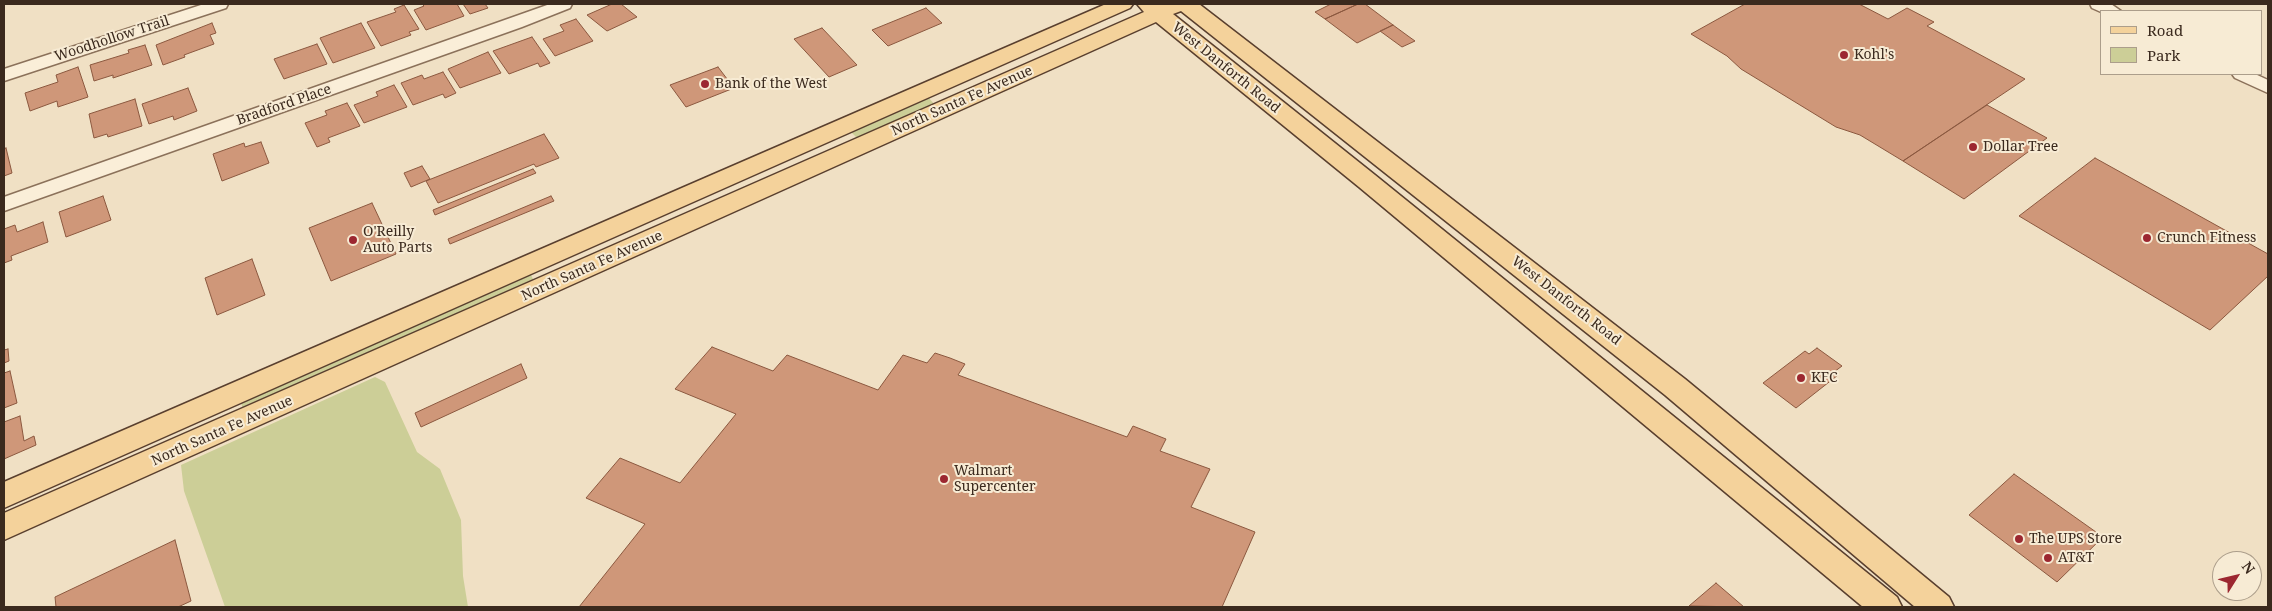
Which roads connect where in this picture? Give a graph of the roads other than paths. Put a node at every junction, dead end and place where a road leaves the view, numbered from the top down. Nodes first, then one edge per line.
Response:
1 (220, 4) edge
2 (564, 4) edge
3 (1123, 4) edge
4 (1186, 4) edge
5 (2098, 4) edge
6 (1161, 7) edge
7 (2111, 10) edge
8 (992, 62) junction
9 (4, 75) edge
10 (2243, 75) edge
11 (2268, 87) edge
12 (942, 110) junction
13 (1367, 181) junction
14 (4, 204) edge
15 (1482, 235) junction
16 (213, 404) junction
17 (96, 486) junction
18 (4, 495) edge
19 (4, 527) edge
20 (1886, 607) edge
21 (1938, 607) edge

1 - 9 street, Woodhollow Trail
2 - 14 street, Bradford Place
3 - 8 main road, North Santa Fe Avenue
4 - 15 main road, West Danforth Road
5 - 7 street
6 - 12 main road, North Santa Fe Avenue
6 - 13 main road, West Danforth Road
8 - 12 main road
8 - 16 main road, North Santa Fe Avenue
10 - 11 street
12 - 17 main road, North Santa Fe Avenue
13 - 15 main road
13 - 20 main road, West Danforth Road
15 - 21 main road, West Danforth Road
16 - 17 main road
16 - 18 main road, North Santa Fe Avenue
17 - 19 main road, North Santa Fe Avenue

